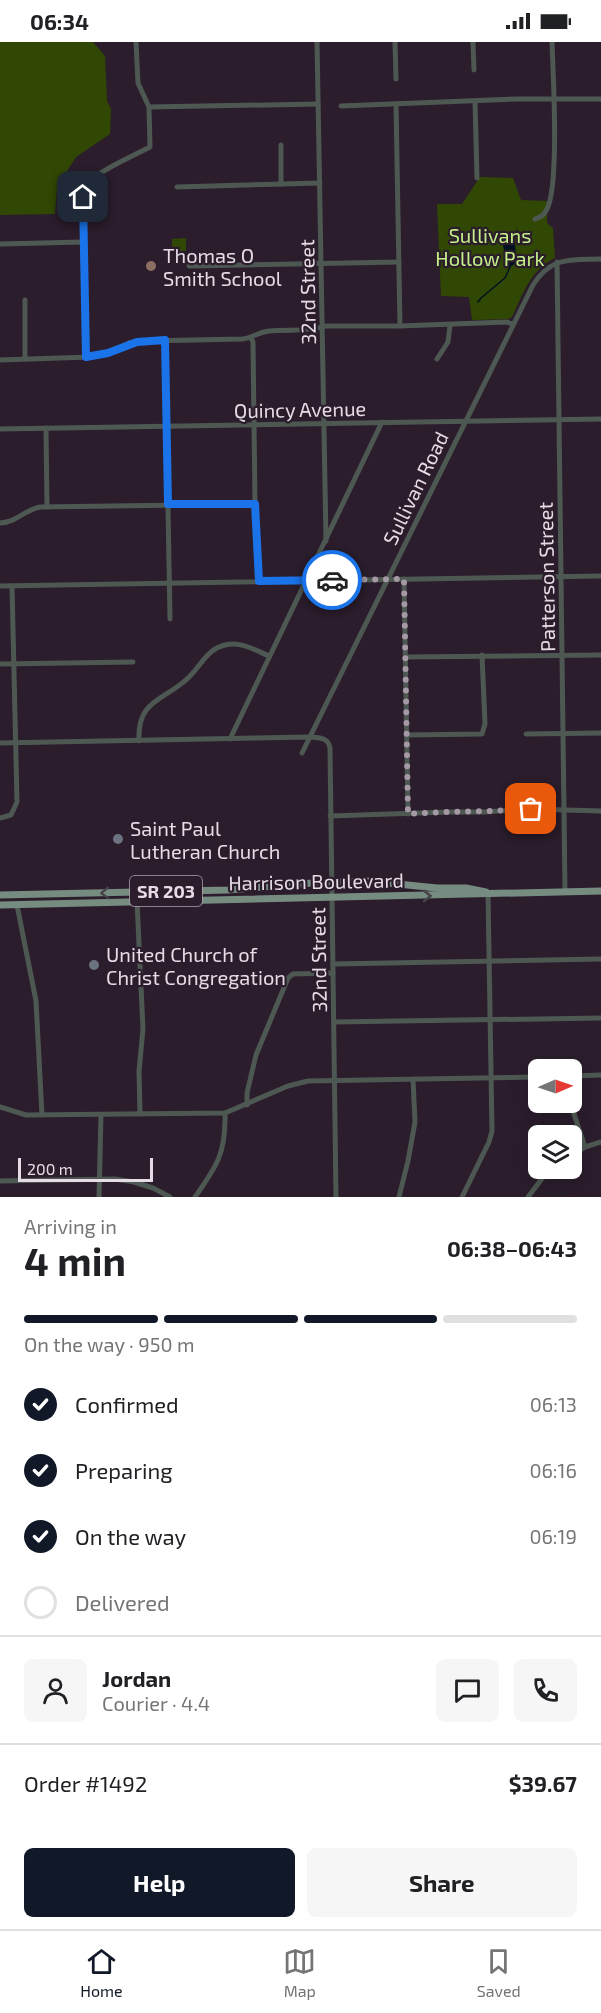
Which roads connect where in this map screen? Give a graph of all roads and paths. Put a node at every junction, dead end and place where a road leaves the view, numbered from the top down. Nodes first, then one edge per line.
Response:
1 (136, 42) edge
2 (317, 42) edge
3 (395, 42) edge
4 (473, 42) edge
5 (552, 42) edge
6 (474, 70) dead end
7 (396, 79) dead end
8 (553, 99) junction
9 (601, 99) edge
10 (475, 101) junction
11 (318, 104) junction
12 (396, 104) junction
13 (341, 106) dead end
14 (149, 107) junction
15 (281, 145) dead end
16 (477, 178) dead end
17 (320, 183) junction
18 (281, 184) junction
19 (177, 187) dead end
20 (535, 219) dead end
21 (83, 242) junction
22 (0, 244) edge
23 (601, 259) edge
24 (399, 262) junction
25 (557, 262) junction
26 (321, 264) junction
27 (189, 266) dead end
28 (25, 300) dead end
29 (512, 324) junction
30 (450, 325) junction
31 (400, 326) junction
32 (322, 327) junction
33 (251, 338) junction
34 (165, 340) junction
35 (86, 357) junction
36 (25, 359) junction
37 (437, 359) dead end
38 (0, 360) edge
39 (559, 419) junction
40 (601, 419) edge
41 (465, 420) junction
42 (382, 422) junction
43 (324, 423) junction
44 (254, 424) junction
45 (166, 426) junction
46 (46, 428) junction
47 (0, 429) edge
48 (168, 504) junction
49 (255, 504) junction
50 (47, 507) junction
51 (0, 523) edge
52 (326, 541) junction
53 (561, 576) junction
54 (601, 576) edge
55 (387, 579) junction
56 (404, 579) junction
57 (259, 581) junction
58 (306, 581) junction
59 (169, 583) junction
60 (0, 586) edge
61 (12, 586) junction
62 (170, 619) dead end
63 (482, 655) junction
64 (601, 655) edge
65 (269, 656) junction
66 (562, 656) junction
67 (406, 657) junction
68 (133, 662) dead end
69 (0, 664) edge
70 (13, 664) junction
71 (601, 733) edge
72 (526, 734) dead end
73 (563, 734) junction
74 (406, 735) junction
75 (309, 737) junction
76 (230, 739) junction
77 (139, 741) junction
78 (15, 742) junction
79 (0, 743) edge
80 (302, 753) dead end
81 (601, 811) edge
82 (564, 812) junction
83 (408, 814) junction
84 (330, 816) junction
85 (0, 818) edge
86 (331, 882) junction
87 (565, 891) junction
88 (601, 891) edge
89 (488, 893) junction
90 (0, 895) edge
91 (332, 898) junction
92 (137, 901) junction
93 (0, 905) edge
94 (17, 905) junction
95 (601, 959) edge
96 (489, 961) junction
97 (333, 964) junction
98 (333, 973) junction
99 (601, 1018) edge
100 (491, 1020) junction
101 (334, 1022) junction
102 (582, 1076) edge
103 (601, 1076) edge
104 (492, 1077) junction
105 (528, 1077) edge
106 (413, 1079) junction
107 (335, 1081) junction
108 (247, 1105) junction
109 (0, 1107) edge
110 (225, 1113) junction
111 (573, 1113) edge
112 (140, 1114) junction
113 (42, 1115) junction
114 (100, 1115) junction
115 (601, 1142) edge
116 (585, 1147) junction
117 (582, 1149) edge
118 (542, 1179) edge
119 (100, 1180) junction
120 (0, 1181) edge
121 (99, 1197) edge
122 (170, 1197) edge
123 (195, 1197) edge
124 (336, 1197) edge
125 (399, 1197) edge
126 (462, 1197) edge
127 (528, 1197) edge

1 - 14 street
2 - 11 street, 32nd Street
3 - 7 street
4 - 6 street
5 - 8 street
8 - 9 street
8 - 10 street
8 - 20 street
10 - 12 street
10 - 16 street
11 - 14 street
11 - 17 street, 32nd Street
12 - 13 street
12 - 24 street
14 - 21 street
15 - 18 street
17 - 18 street
17 - 26 street, 32nd Street
18 - 19 street
21 - 22 street
21 - 35 street
23 - 25 street
24 - 26 street
24 - 31 street
25 - 29 street, Sullivan Road
25 - 39 street, Patterson Street
26 - 27 street
26 - 32 street, 32nd Street
28 - 36 street
29 - 30 street
29 - 41 street, Sullivan Road
30 - 31 street
30 - 37 street
31 - 32 street
32 - 33 street
32 - 43 street, 32nd Street
33 - 34 street
33 - 44 street
34 - 35 street
34 - 45 street
35 - 36 street
36 - 38 street
39 - 40 street, Quincy Avenue
39 - 41 street, Quincy Avenue
39 - 53 street, Patterson Street
41 - 42 street, Quincy Avenue
41 - 55 street, Sullivan Road
42 - 43 street, Quincy Avenue
42 - 52 street
43 - 44 street, Quincy Avenue
43 - 52 street, 32nd Street
44 - 45 street, Quincy Avenue
44 - 49 street
45 - 46 street, Quincy Avenue
45 - 48 street
46 - 47 street, Quincy Avenue
46 - 50 street
48 - 49 street
48 - 50 street
48 - 59 street
49 - 57 street
50 - 51 street
52 - 58 street
53 - 54 street
53 - 56 street
53 - 66 street, Patterson Street
55 - 56 street
55 - 58 street
55 - 75 street, Sullivan Road
56 - 67 street
57 - 58 street
57 - 59 street
58 - 65 street
59 - 61 street
59 - 62 street
60 - 61 street
61 - 70 street
63 - 66 street
63 - 67 street
63 - 74 street
64 - 66 street
65 - 76 street
65 - 77 street
66 - 73 street, Patterson Street
67 - 74 street
68 - 70 street
69 - 70 street
70 - 78 street
71 - 73 street
72 - 73 street
73 - 82 street, Patterson Street
74 - 83 street
75 - 76 street
75 - 80 street, Sullivan Road
75 - 84 street, 32nd Street
76 - 77 street
77 - 78 street
78 - 79 street
78 - 85 street
81 - 82 street
82 - 83 street
82 - 87 street, Patterson Street
83 - 84 street
84 - 86 street, 32nd Street
86 - 89 main road, Harrison Boulevard / SR 203
86 -> 90 main road, Harrison Boulevard / SR 203
86 - 91 street, 32nd Street
87 - 88 main road, Harrison Boulevard / SR 203
87 - 89 main road, Harrison Boulevard / SR 203
91 -> 89 main road, Harrison Boulevard / SR 203
89 - 96 street
91 - 92 main road, Harrison Boulevard / SR 203
91 - 97 street, 32nd Street
92 - 94 main road, Harrison Boulevard / SR 203
92 - 112 street
93 - 94 main road, Harrison Boulevard / SR 203
94 - 113 street
95 - 96 street
96 - 97 street
96 - 100 street
97 - 98 street, 32nd Street
98 - 101 street, 32nd Street
98 - 108 street
99 - 100 street
100 - 101 street
100 - 104 street
101 - 107 street, 32nd Street
102 - 103 street
104 - 105 street
104 - 106 street
104 - 126 street
106 - 107 street
106 - 125 street
107 - 108 street
107 - 124 street, 32nd Street
108 - 110 street
109 - 113 street
110 - 112 street
110 - 123 street
111 - 116 street
112 - 114 street
113 - 114 street
114 - 119 street
115 - 116 street
116 - 117 street
118 - 127 street
119 - 120 street
119 - 121 street
119 - 122 street

